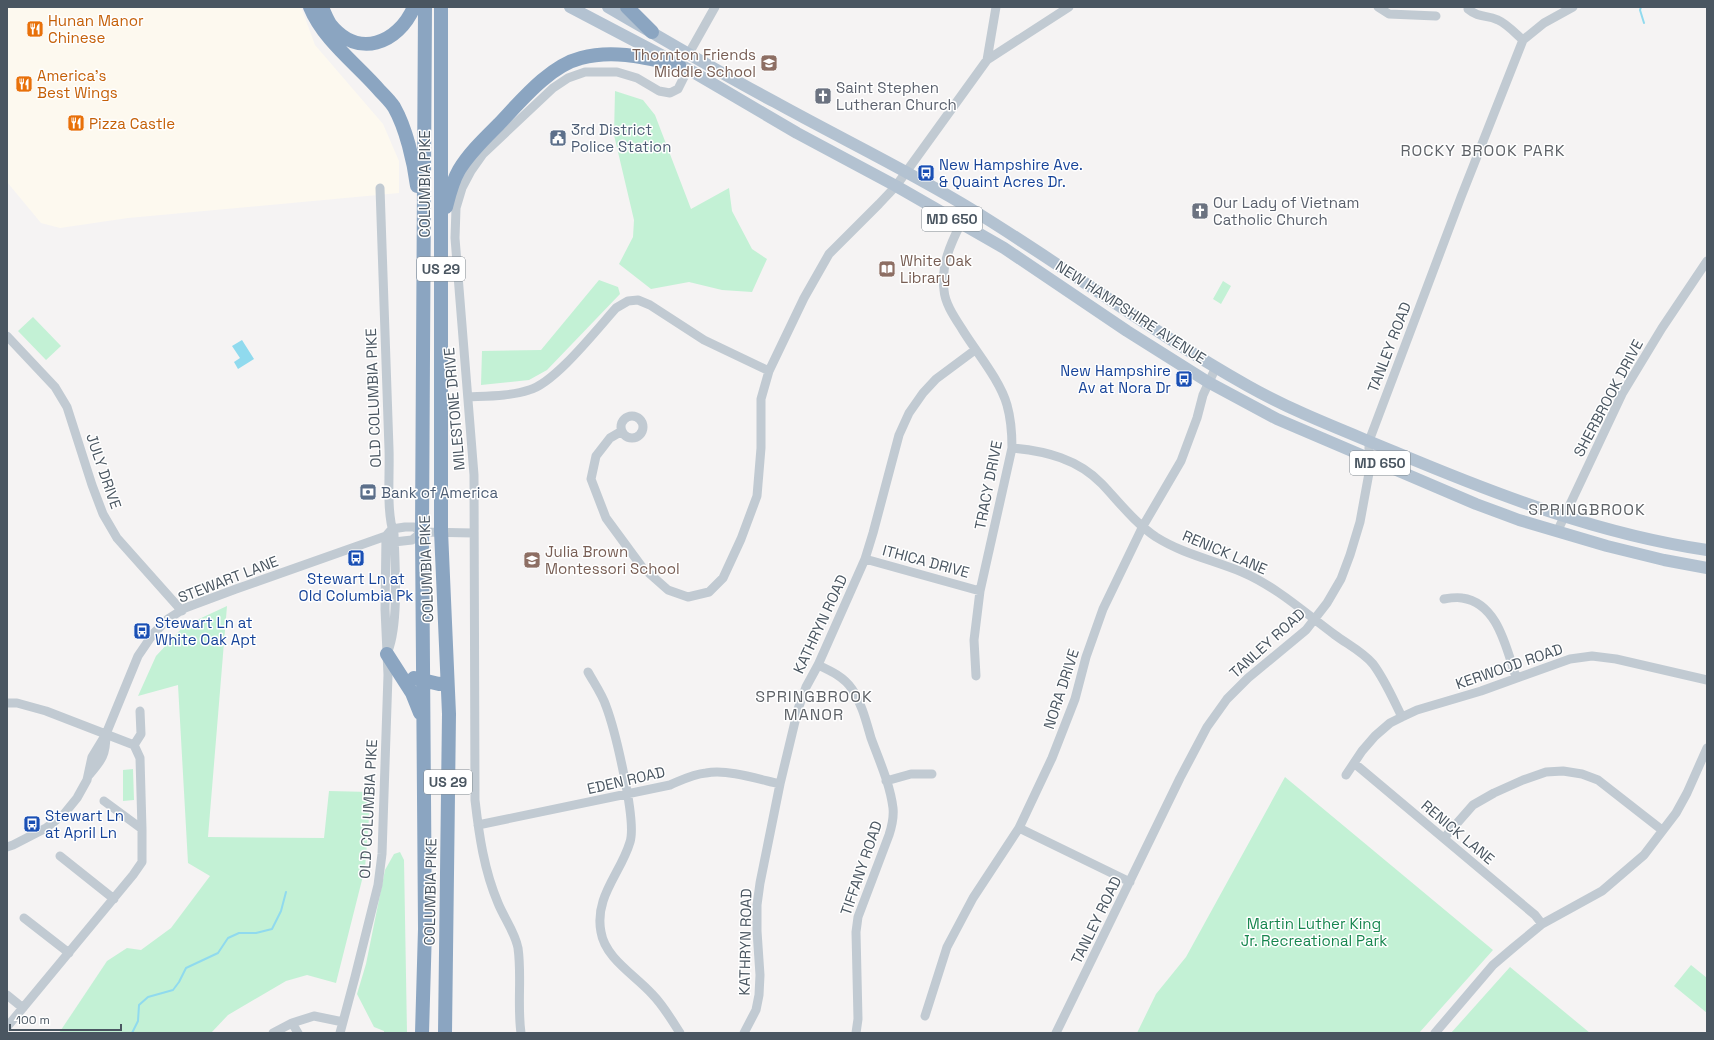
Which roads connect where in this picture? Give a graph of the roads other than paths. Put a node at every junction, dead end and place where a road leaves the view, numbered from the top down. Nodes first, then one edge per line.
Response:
1 (310, 7) edge
2 (322, 7) edge
3 (414, 7) edge
4 (425, 7) edge
5 (440, 7) edge
6 (570, 7) edge
7 (608, 7) edge
8 (626, 7) edge
9 (715, 7) edge
10 (996, 7) edge
11 (1069, 7) edge
12 (1378, 7) edge
13 (1574, 7) edge
14 (1468, 9) dead end
15 (1436, 16) dead end
16 (652, 32) junction
17 (1523, 40) junction
18 (988, 60) junction
19 (685, 63) junction
20 (906, 172) junction
21 (896, 186) junction
22 (380, 188) dead end
23 (960, 223) junction
24 (441, 225) junction
25 (424, 238) junction
26 (1707, 261) edge
27 (1056, 263) junction
28 (1048, 276) junction
29 (7, 336) edge
30 (975, 350) junction
31 (1216, 367) junction
32 (769, 371) junction
33 (1208, 382) junction
34 (468, 397) junction
35 (622, 431) dead end
36 (1369, 441) junction
37 (1012, 448) junction
38 (1369, 459) junction
39 (1564, 516) junction
40 (1143, 526) junction
41 (441, 531) junction
42 (389, 532) junction
43 (422, 532) junction
44 (1557, 532) junction
45 (473, 533) junction
46 (394, 542) junction
47 (1707, 550) edge
48 (864, 559) junction
49 (1707, 568) edge
50 (980, 591) junction
51 (1444, 598) dead end
52 (182, 611) junction
53 (1314, 620) junction
54 (391, 659) junction
55 (818, 665) junction
56 (588, 672) dead end
57 (976, 676) dead end
58 (1516, 677) junction
59 (1707, 680) edge
60 (422, 681) junction
61 (447, 683) junction
62 (7, 703) edge
63 (140, 711) dead end
64 (1402, 717) junction
65 (423, 723) junction
66 (106, 734) junction
67 (134, 745) junction
68 (1707, 748) edge
69 (1354, 764) junction
70 (932, 774) dead end
71 (1346, 775) dead end
72 (886, 781) junction
73 (780, 784) junction
74 (628, 795) junction
75 (104, 801) dead end
76 (478, 825) junction
77 (1019, 828) junction
78 (142, 830) junction
79 (1662, 830) junction
80 (1444, 838) junction
81 (7, 847) edge
82 (60, 856) dead end
83 (1130, 882) junction
84 (114, 899) junction
85 (24, 918) dead end
86 (1542, 924) junction
87 (68, 952) junction
88 (7, 995) edge
89 (23, 1008) junction
90 (925, 1016) dead end
91 (9, 1021) edge
92 (343, 1022) junction
93 (292, 1023) junction
94 (273, 1033) edge
95 (298, 1033) edge
96 (340, 1033) edge
97 (422, 1033) edge
98 (446, 1033) edge
99 (521, 1033) edge
100 (680, 1033) edge
101 (744, 1033) edge
102 (856, 1033) edge
103 (1056, 1033) edge
104 (1435, 1033) edge

1 - 25 highway
2 - 3 highway
4 - 25 highway, COLUMBIA PIKE / US 29
5 - 24 highway, COLUMBIA PIKE / US 29
6 - 19 main road, NEW HAMPSHIRE AVENUE / MD 650
7 - 16 main road, NEW HAMPSHIRE AVENUE / MD 650
8 - 16 highway
9 - 19 street, MILESTONE DRIVE
10 - 18 street
11 - 18 street
12 - 15 street
13 - 17 street, TANLEY ROAD
14 - 17 street
16 - 19 main road, NEW HAMPSHIRE AVENUE / MD 650
17 - 36 street, TANLEY ROAD
18 - 20 street
19 - 20 main road, NEW HAMPSHIRE AVENUE / MD 650
19 - 21 main road, NEW HAMPSHIRE AVENUE / MD 650
19 - 24 highway
19 - 34 street, MILESTONE DRIVE
20 - 21 street
20 - 27 main road, NEW HAMPSHIRE AVENUE / MD 650
21 - 23 main road, NEW HAMPSHIRE AVENUE / MD 650
21 - 32 street
22 - 42 street, OLD COLUMBIA PIKE
23 - 28 main road, NEW HAMPSHIRE AVENUE / MD 650
23 - 30 street, TRACY DRIVE
24 - 41 highway, COLUMBIA PIKE / US 29
25 - 43 highway, COLUMBIA PIKE / US 29
26 - 39 street, SHERBROOK DRIVE
27 - 28 main road
27 - 31 main road, NEW HAMPSHIRE AVENUE / MD 650
28 - 33 main road, NEW HAMPSHIRE AVENUE / MD 650
29 - 52 street, JULY DRIVE
30 - 37 street, TRACY DRIVE
30 - 48 street, KATHRYN ROAD
31 - 33 street, NORA DRIVE
31 - 36 main road, NEW HAMPSHIRE AVENUE / MD 650
32 - 34 street
32 - 35 street
33 - 38 main road, NEW HAMPSHIRE AVENUE / MD 650
33 - 40 street, NORA DRIVE
34 - 45 street, MILESTONE DRIVE
36 - 38 street, TANLEY ROAD
36 - 39 main road, NEW HAMPSHIRE AVENUE / MD 650
37 - 40 street, RENICK LANE
37 - 50 street, TRACY DRIVE
38 - 44 main road, NEW HAMPSHIRE AVENUE / MD 650
38 - 53 street, TANLEY ROAD
39 - 44 street, SHERBROOK DRIVE
39 - 47 main road, NEW HAMPSHIRE AVENUE / MD 650
40 - 53 street, RENICK LANE
40 - 77 street, NORA DRIVE
41 - 43 street, STEWART LANE
41 - 45 street, STEWART LANE
41 - 61 highway, COLUMBIA PIKE / US 29
42 - 43 street, STEWART LANE
42 - 46 street, OLD COLUMBIA PIKE
42 - 52 street, STEWART LANE
42 - 54 street, OLD COLUMBIA PIKE
43 - 46 street, STEWART LANE
43 - 60 highway, COLUMBIA PIKE / US 29
44 - 49 main road, NEW HAMPSHIRE AVENUE / MD 650
45 - 76 street, MILESTONE DRIVE
46 - 54 street, OLD COLUMBIA PIKE
48 - 50 street, ITHICA DRIVE
48 - 55 street, KATHRYN ROAD
50 - 57 street, TRACY DRIVE
51 - 58 street
52 - 66 street, STEWART LANE
53 - 64 street, RENICK LANE
53 - 83 street, TANLEY ROAD
54 - 60 highway
54 - 65 highway
54 - 92 street, OLD COLUMBIA PIKE
55 - 72 street, TIFFANY ROAD
55 - 73 street, KATHRYN ROAD
56 - 74 street
58 - 59 street, KERWOOD ROAD
58 - 64 street, KERWOOD ROAD
60 - 61 highway
60 - 65 highway, COLUMBIA PIKE / US 29
61 - 98 highway, COLUMBIA PIKE / US 29
62 - 66 street
63 - 67 street
64 - 69 street, KERWOOD ROAD
65 - 97 highway, COLUMBIA PIKE / US 29
66 - 67 street
66 - 81 street, STEWART LANE
67 - 78 street
68 - 79 street
69 - 71 street, KERWOOD ROAD
69 - 80 street, RENICK LANE
70 - 72 street
72 - 102 street, TIFFANY ROAD
73 - 74 street, EDEN ROAD
73 - 101 street, KATHRYN ROAD
74 - 76 street, EDEN ROAD
74 - 100 street
75 - 78 street
76 - 99 street, MILESTONE DRIVE
77 - 83 street
77 - 90 street, NORA DRIVE
78 - 84 street
79 - 80 street
79 - 86 street
80 - 86 street, RENICK LANE
82 - 84 street
83 - 103 street, TANLEY ROAD
84 - 87 street
85 - 87 street
86 - 104 street
87 - 89 street
88 - 89 street
89 - 91 street
92 - 93 street
92 - 96 street, OLD COLUMBIA PIKE
93 - 94 street
93 - 95 street

